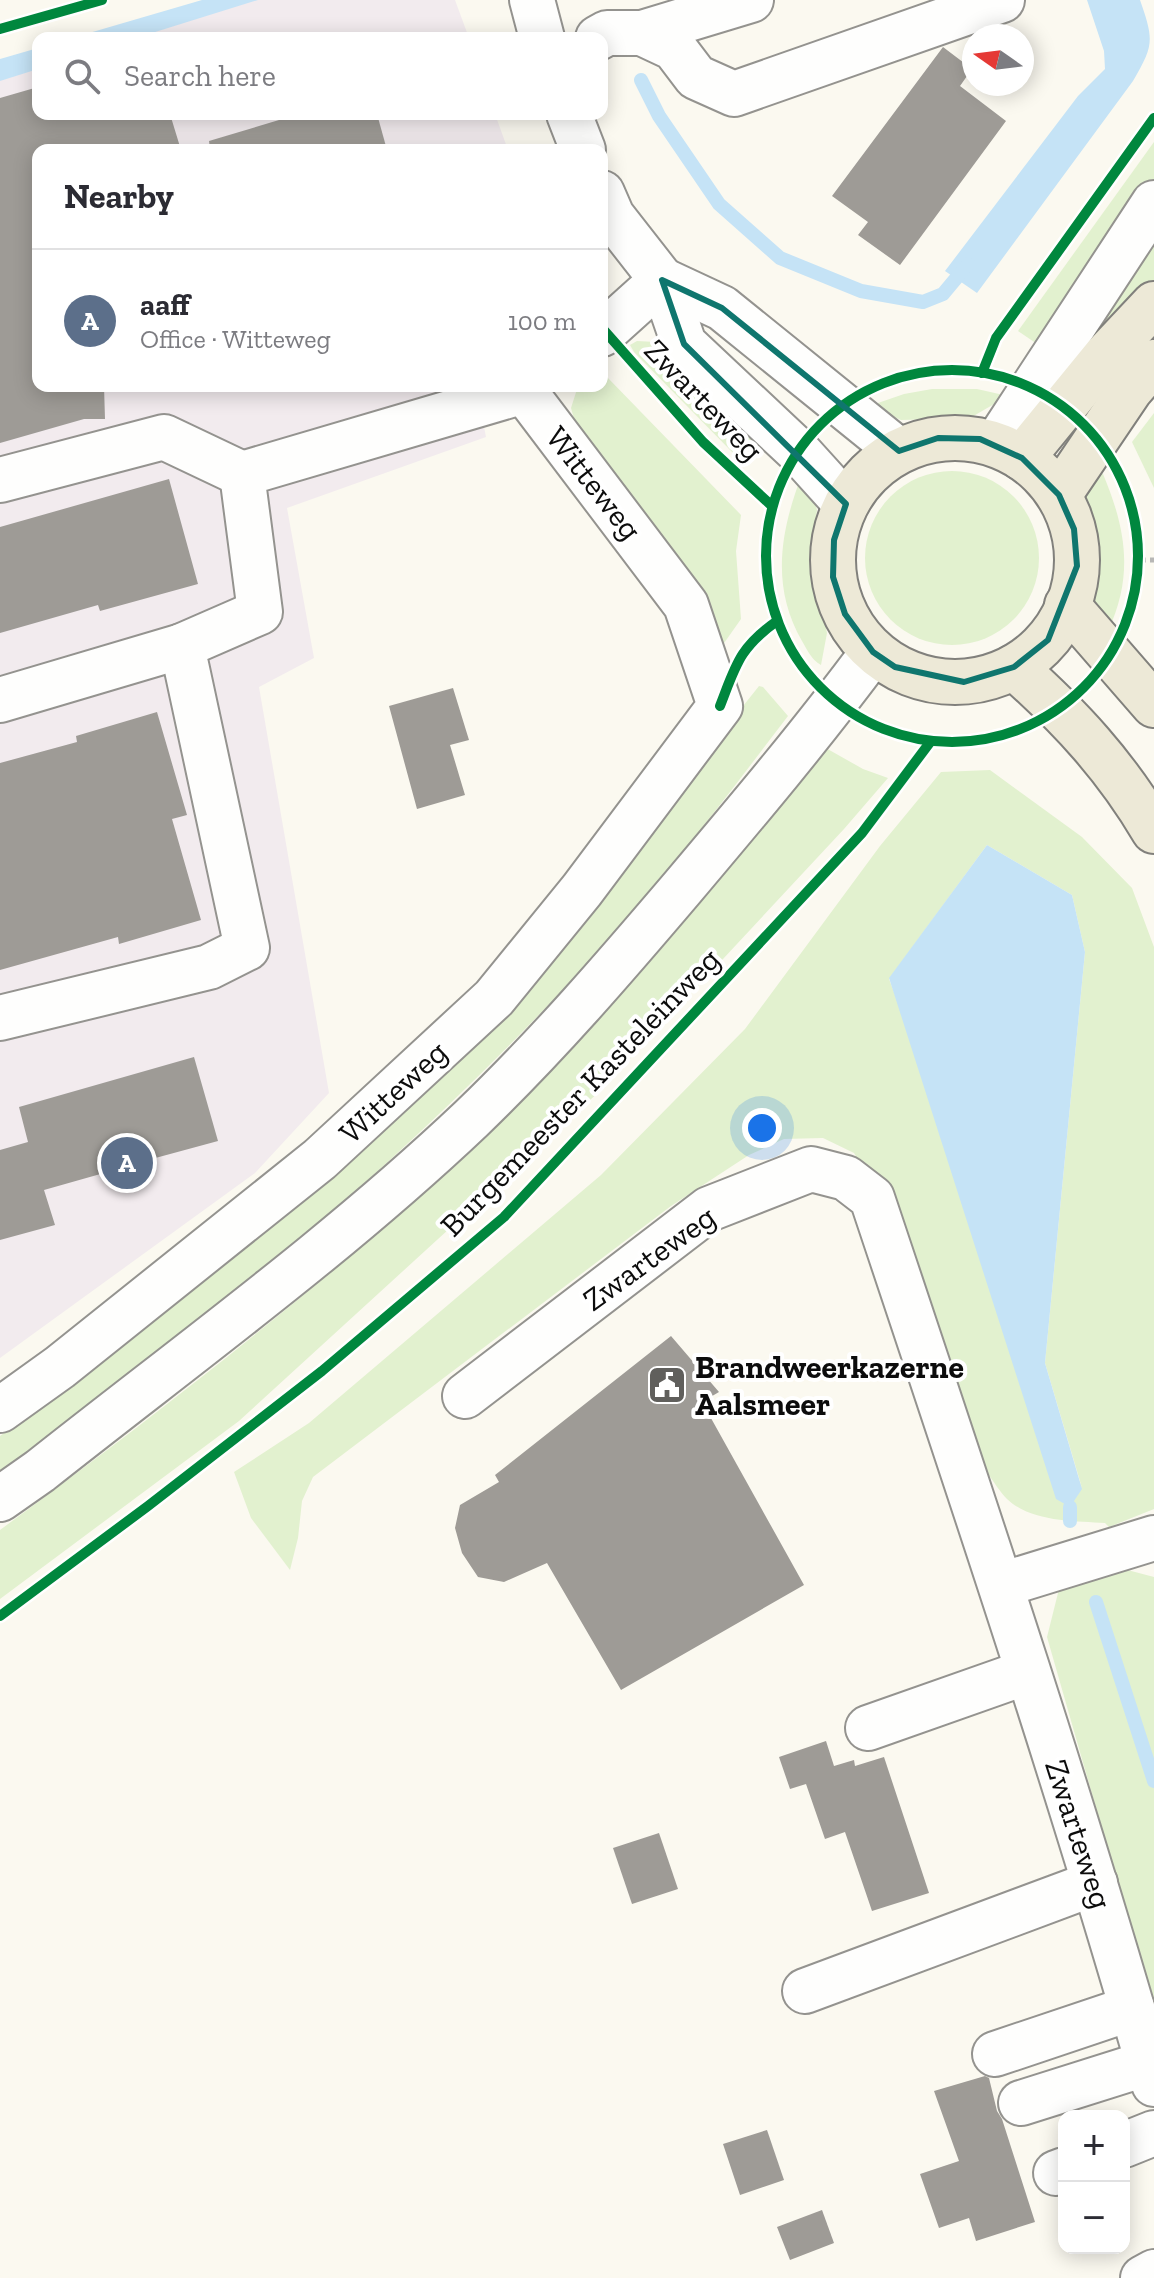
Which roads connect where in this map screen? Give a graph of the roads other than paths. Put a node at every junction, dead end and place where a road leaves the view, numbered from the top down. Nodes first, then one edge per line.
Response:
1 (751, 0) edge
2 (1002, 0) edge
3 (608, 33) edge
4 (642, 33) junction
5 (571, 120) edge
6 (581, 144) edge
7 (1154, 203) edge
8 (608, 207) edge
9 (662, 280) junction
10 (1154, 304) edge
11 (608, 329) edge
12 (1154, 362) edge
13 (514, 392) edge
14 (530, 392) edge
15 (899, 451) junction
16 (1009, 451) junction
17 (242, 474) junction
18 (0, 480) edge
19 (1059, 495) junction
20 (846, 504) junction
21 (1067, 605) junction
22 (182, 646) junction
23 (873, 652) junction
24 (1014, 667) junction
25 (0, 700) edge
26 (1154, 705) edge
27 (1154, 831) edge
28 (0, 1018) edge
29 (465, 1396) dead end
30 (0, 1410) edge
31 (0, 1499) edge
32 (1154, 1538) edge
33 (1001, 1585) junction
34 (1027, 1672) junction
35 (868, 1728) dead end
36 (1095, 1883) junction
37 (805, 1991) dead end
38 (1132, 2008) junction
39 (995, 2054) dead end
40 (1151, 2073) edge
41 (1021, 2103) dead end
42 (1154, 2133) edge
43 (1130, 2143) edge

1 - 4 street
2 - 4 street
3 - 4 street
5 - 6 street
7 - 16 street
8 - 9 street, Zwarteweg
9 - 11 street
9 - 15 street, Zwarteweg
9 - 20 street, Zwarteweg
10 - 16 main road
12 - 19 main road
13 - 17 street, Witteweg
14 - 30 street, Witteweg
15 - 16 main road
15 - 20 main road
16 - 19 main road
17 - 18 street
17 - 22 street
19 - 21 main road
20 - 23 main road
21 - 24 main road
21 - 26 main road
22 - 25 street
22 - 28 street
23 - 24 main road
23 - 31 street, Burgemeester Kasteleinweg
24 - 27 main road
29 - 33 street, Zwarteweg
32 - 33 street
33 - 34 street, Zwarteweg
34 - 35 street
34 - 36 street, Zwarteweg
36 - 37 street
36 - 38 street, Zwarteweg
38 - 39 street
38 - 40 street, Zwarteweg
40 - 41 street
42 - 43 street

